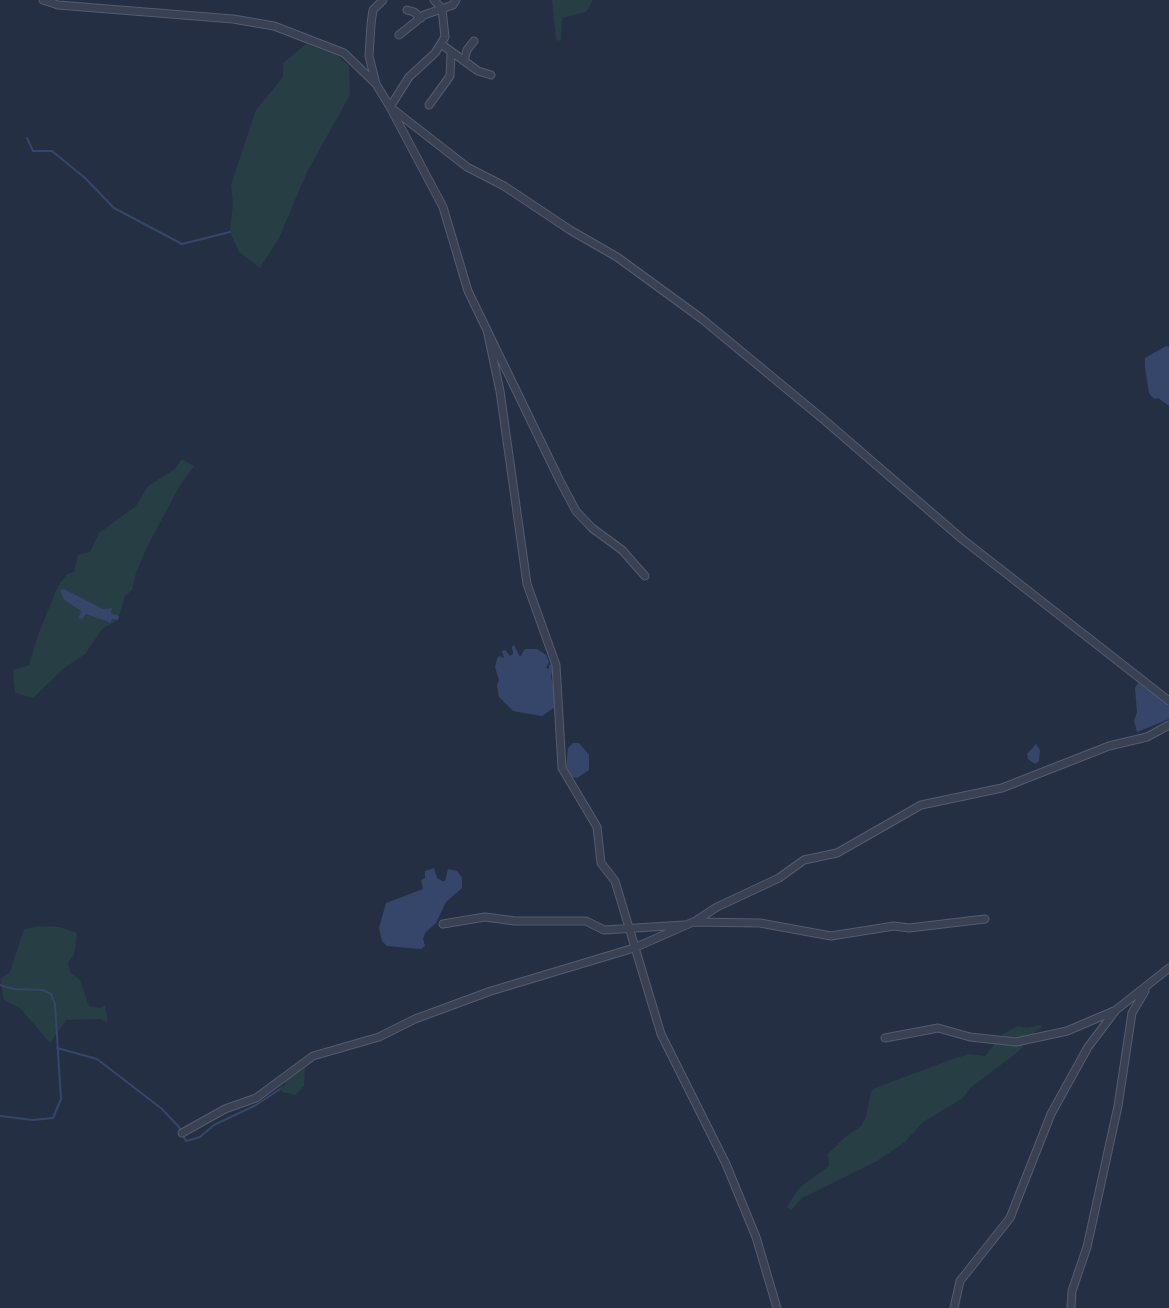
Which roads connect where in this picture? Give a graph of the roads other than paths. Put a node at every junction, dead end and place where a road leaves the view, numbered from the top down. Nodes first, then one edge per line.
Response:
1 (43, 0) edge
2 (383, 0) edge
3 (434, 0) edge
4 (456, 0) edge
5 (442, 9) junction
6 (408, 10) dead end
7 (421, 18) junction
8 (399, 35) dead end
9 (474, 41) dead end
10 (441, 44) junction
11 (451, 54) junction
12 (464, 61) junction
13 (491, 75) dead end
14 (376, 84) junction
15 (429, 105) dead end
16 (390, 107) junction
17 (487, 330) junction
18 (645, 576) dead end
19 (1169, 701) edge
20 (1169, 725) edge
21 (710, 902) dead end
22 (712, 912) junction
23 (985, 919) dead end
24 (693, 922) junction
25 (442, 924) dead end
26 (684, 925) junction
27 (628, 928) junction
28 (634, 948) junction
29 (1169, 968) edge
30 (1149, 986) junction
31 (1116, 1010) junction
32 (885, 1038) dead end
33 (182, 1133) dead end
34 (777, 1308) edge
35 (954, 1308) edge
36 (1071, 1308) edge

1 - 14 street
2 - 14 street
3 - 5 street
4 - 5 street
5 - 7 street
5 - 10 street
6 - 7 street
7 - 8 street
9 - 12 street
10 - 11 street
10 - 16 street
11 - 12 street
11 - 15 street
12 - 13 street
14 - 16 street
16 - 17 street
16 - 19 street
17 - 18 street
17 - 27 street
20 - 22 street
21 - 22 street
22 - 24 street
23 - 24 street
24 - 26 street
25 - 27 street
26 - 27 street
26 - 28 street
27 - 28 street
28 - 33 street
28 - 34 street
29 - 30 street
30 - 31 street
30 - 36 street
31 - 32 street
31 - 35 street

